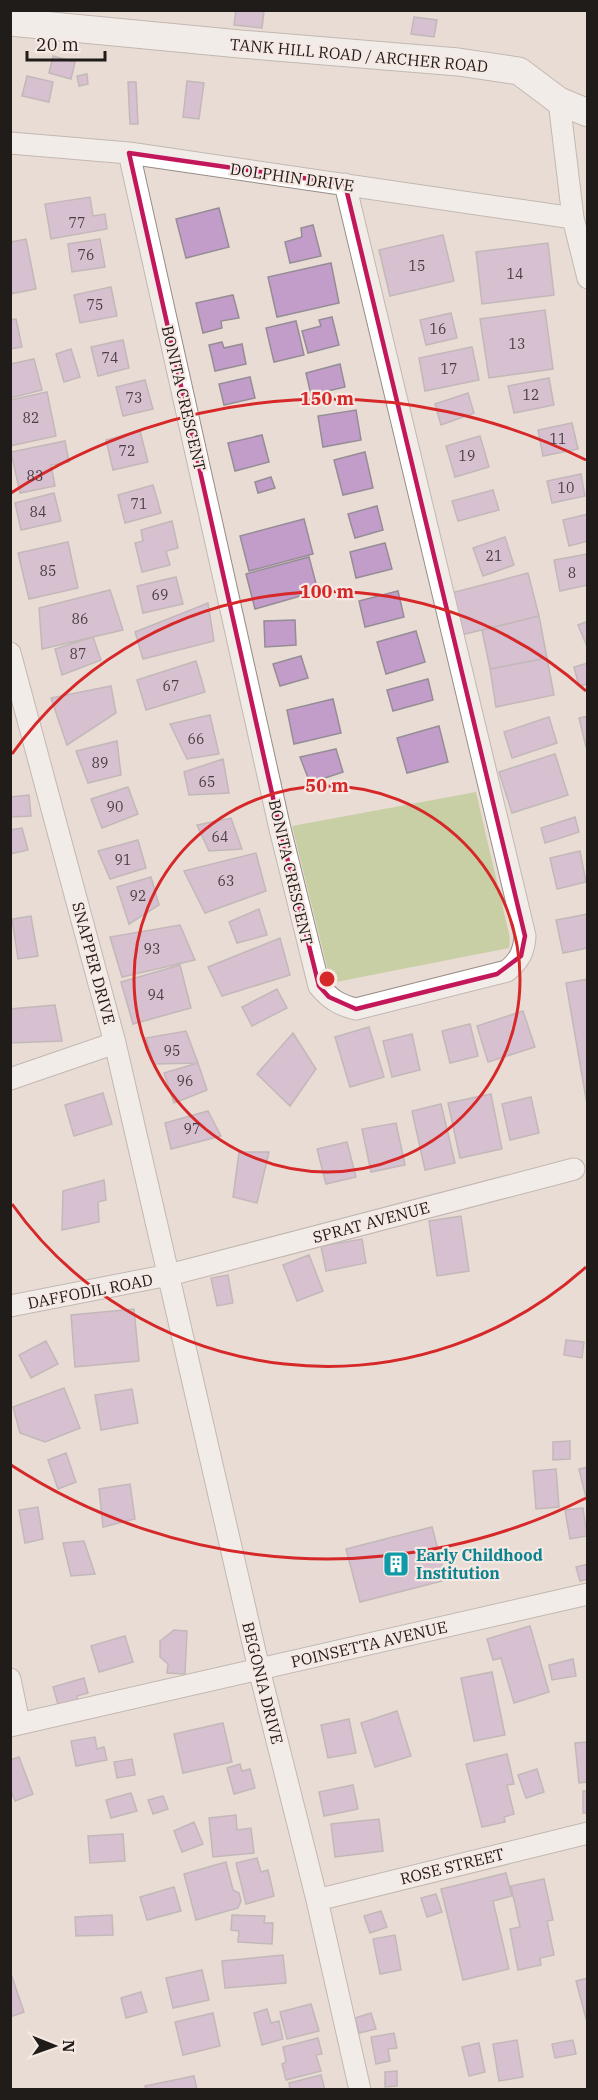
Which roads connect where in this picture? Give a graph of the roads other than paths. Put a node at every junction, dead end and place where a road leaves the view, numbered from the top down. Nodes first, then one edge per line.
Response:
1 (10, 22) edge
2 (559, 102) junction
3 (588, 113) edge
4 (10, 143) edge
5 (129, 153) junction
6 (345, 184) junction
7 (573, 218) junction
8 (588, 278) edge
9 (10, 653) edge
10 (17, 704) edge
11 (115, 1043) junction
12 (10, 1079) edge
13 (574, 1169) dead end
14 (169, 1275) junction
15 (10, 1306) edge
16 (588, 1594) edge
17 (259, 1669) junction
18 (10, 1679) edge
19 (15, 1724) edge
20 (588, 1833) edge
21 (317, 1900) junction
22 (360, 2090) edge

1 - 2 street, TANK HILL ROAD / ARCHER ROAD
2 - 3 street, TANK HILL ROAD / ARCHER ROAD
2 - 7 street
4 - 5 street, DOLPHIN DRIVE
5 - 6 street, DOLPHIN DRIVE
5 - 6 street, BONITA CRESCENT
6 - 7 street, DOLPHIN DRIVE
7 - 8 street
9 - 10 street, SNAPPER DRIVE
10 - 11 street, SNAPPER DRIVE
11 - 12 street
11 - 14 street, SNAPPER DRIVE
13 - 14 street, SPRAT AVENUE
14 - 15 street, DAFFODIL ROAD
14 - 17 street, BEGONIA DRIVE
16 - 17 street, POINSETTA AVENUE
17 - 19 street, POINSETTA AVENUE
17 - 21 street, BEGONIA DRIVE
18 - 19 street
20 - 21 street, ROSE STREET
21 - 22 street, BEGONIA DRIVE

